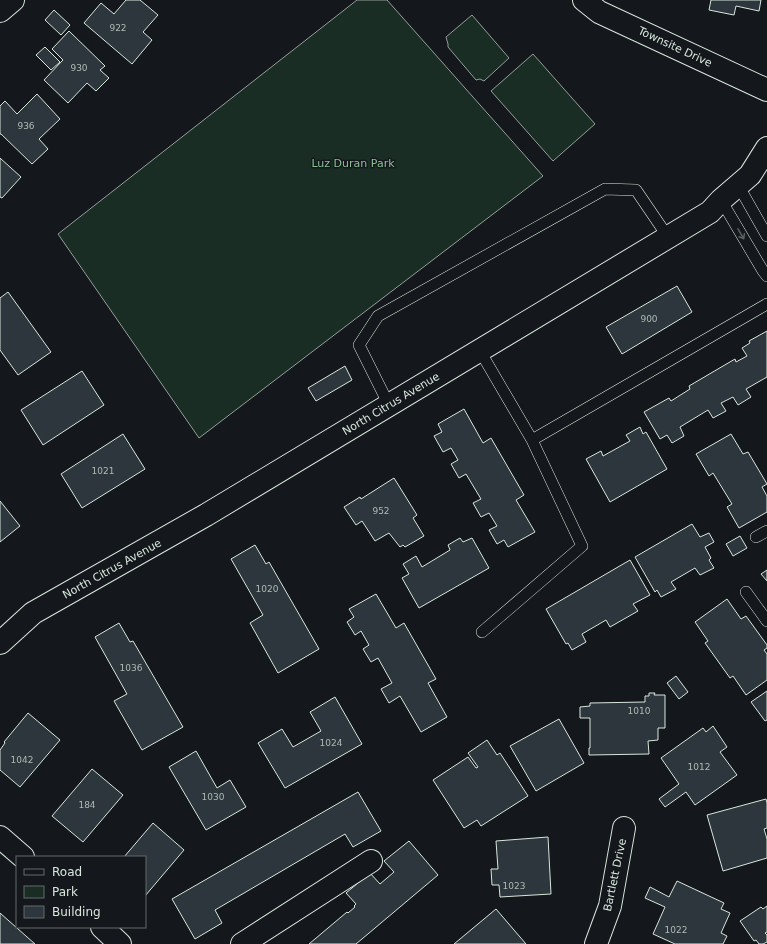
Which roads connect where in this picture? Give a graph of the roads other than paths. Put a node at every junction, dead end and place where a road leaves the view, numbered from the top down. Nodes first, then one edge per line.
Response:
1 (13, 0) edge
2 (584, 0) edge
3 (0, 12) edge
4 (767, 90) edge
5 (767, 148) edge
6 (738, 185) junction
7 (721, 200) junction
8 (767, 236) edge
9 (668, 237) junction
10 (767, 276) edge
11 (767, 304) edge
12 (480, 351) junction
13 (389, 405) junction
14 (532, 440) junction
15 (767, 531) edge
16 (756, 537) dead end
17 (746, 592) dead end
18 (767, 621) edge
19 (482, 632) dead end
20 (0, 643) edge
21 (624, 828) dead end
22 (0, 837) edge
23 (22, 856) edge
24 (371, 861) dead end
25 (103, 928) edge
26 (120, 944) edge
27 (242, 944) edge
28 (596, 944) edge

1 - 3 street
2 - 4 street, Townsite Drive
5 - 6 street, North Citrus Avenue
6 - 7 street, North Citrus Avenue
6 - 8 lane
7 - 9 street, North Citrus Avenue
7 -> 10 lane
9 - 12 street, North Citrus Avenue
9 - 13 lane
11 - 14 lane
12 - 13 street, North Citrus Avenue
12 - 14 lane
13 - 20 street, North Citrus Avenue
14 - 19 lane
15 - 16 lane
17 - 18 lane
21 - 28 street, Bartlett Drive
22 - 23 street
24 - 27 street
25 - 26 street

